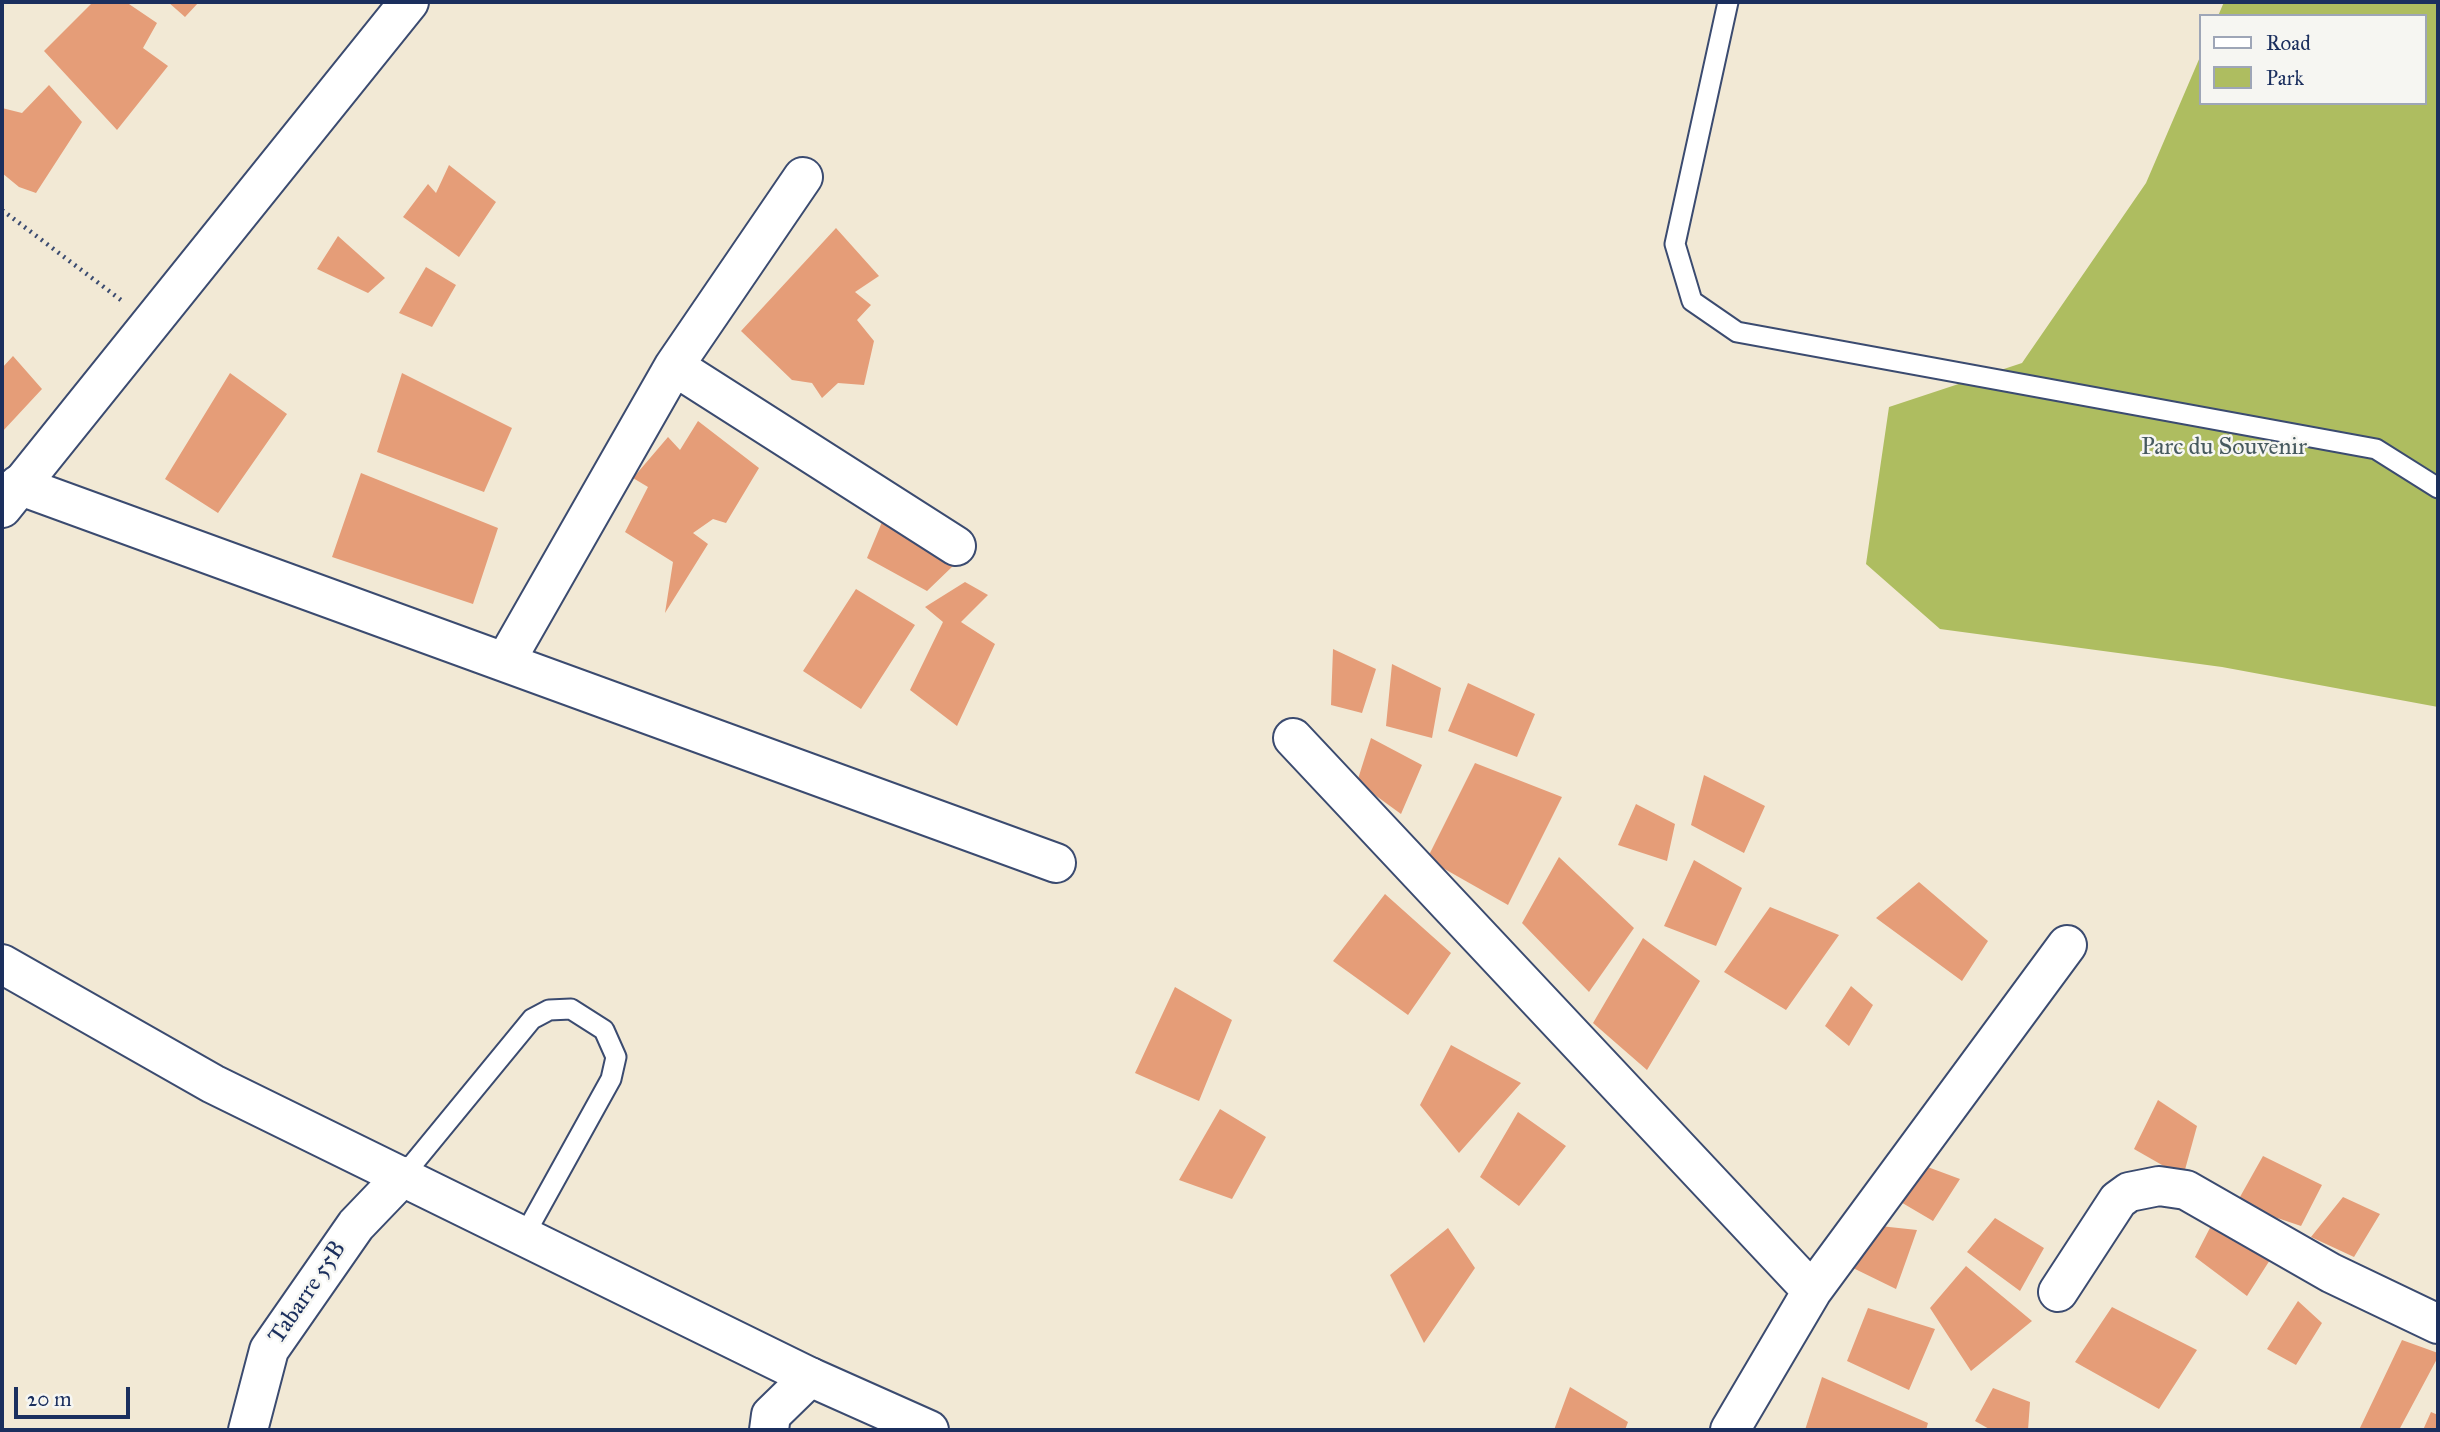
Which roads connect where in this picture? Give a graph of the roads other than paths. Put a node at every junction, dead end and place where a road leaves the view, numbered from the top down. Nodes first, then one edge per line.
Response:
1 (409, 2) edge
2 (1728, 2) edge
3 (803, 177) dead end
4 (674, 366) junction
5 (2438, 488) edge
6 (10, 497) edge
7 (956, 545) dead end
8 (505, 662) junction
9 (1293, 738) dead end
10 (1056, 863) dead end
11 (2067, 945) dead end
12 (2, 964) edge
13 (404, 1176) junction
14 (524, 1236) junction
15 (1812, 1291) junction
16 (2058, 1292) dead end
17 (2438, 1324) edge
18 (810, 1377) junction
19 (248, 1430) edge
20 (769, 1430) edge
21 (929, 1430) edge
22 (1730, 1430) edge

1 - 6 street
2 - 5 lane
3 - 4 street
4 - 7 street
4 - 8 street
6 - 8 street
8 - 10 street
9 - 15 street
11 - 15 street
12 - 13 street
13 - 14 street
13 - 14 lane
13 - 19 street, Tabarre 55B
14 - 18 street
15 - 22 street
16 - 17 street
18 - 20 street
18 - 21 street

